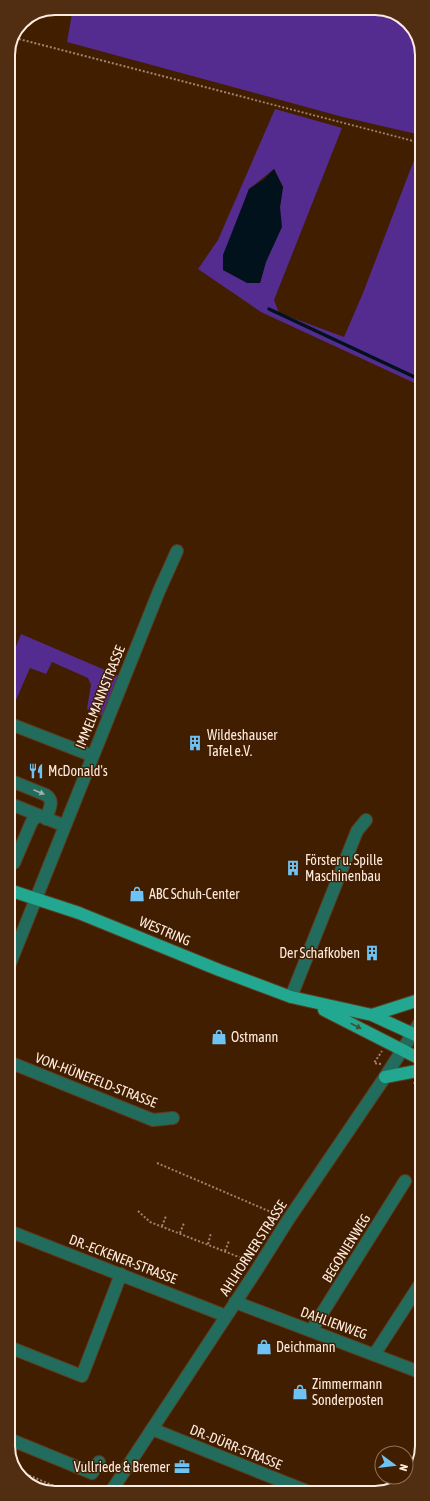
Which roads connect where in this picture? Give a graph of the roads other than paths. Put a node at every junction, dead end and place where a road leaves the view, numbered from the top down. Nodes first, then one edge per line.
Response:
1 (177, 551) dead end
2 (15, 726) edge
3 (93, 756) junction
4 (15, 782) edge
5 (15, 807) edge
6 (42, 817) junction
7 (366, 820) dead end
8 (65, 826) junction
9 (15, 861) edge
10 (15, 892) edge
11 (36, 898) junction
12 (15, 951) edge
13 (291, 997) junction
14 (415, 1001) edge
15 (309, 1002) junction
16 (372, 1015) junction
17 (415, 1035) edge
18 (415, 1038) edge
19 (403, 1049) junction
20 (415, 1056) edge
21 (15, 1064) edge
22 (415, 1071) edge
23 (385, 1077) junction
24 (173, 1118) dead end
25 (405, 1180) dead end
26 (15, 1233) edge
27 (121, 1274) junction
28 (415, 1292) edge
29 (235, 1302) junction
30 (226, 1316) junction
31 (311, 1331) junction
32 (15, 1349) edge
33 (374, 1354) junction
34 (415, 1370) edge
35 (152, 1429) junction
36 (15, 1441) edge
37 (99, 1462) dead end
38 (115, 1486) edge
39 (294, 1486) edge

1 - 3 street, IMMELMANNSTRASSE
2 - 3 street
3 - 8 street, IMMELMANNSTRASSE
4 -> 6 street
5 - 6 street
6 - 8 street
6 - 9 street
7 - 13 street
8 - 11 street, IMMELMANNSTRASSE
10 - 11 main road, WESTRING
11 - 12 street, IMMELMANNSTRASSE
11 - 13 main road, WESTRING
13 - 15 main road, WESTRING
14 - 16 main road
15 - 16 main road, WESTRING
15 -> 19 main road, WESTRING
16 - 17 main road, WESTRING
18 - 19 street, AHLHORNER STRASSE
19 - 20 main road, WESTRING
19 - 23 street, AHLHORNER STRASSE
21 - 24 street, VON-HÜNEFELD-STRASSE
22 - 23 main road
23 - 29 street, AHLHORNER STRASSE
25 - 31 street, BEGONIENWEG
26 - 27 street, DR.-ECKENER-STRASSE
27 - 30 street, DR.-ECKENER-STRASSE
27 - 32 street
28 - 33 street
29 - 30 street, AHLHORNER STRASSE
29 - 31 street, DAHLIENWEG
30 - 35 street, AHLHORNER STRASSE
31 - 33 street, DAHLIENWEG
33 - 34 street, DAHLIENWEG
35 - 38 street, AHLHORNER STRASSE
35 - 39 street, DR.-DÜRR-STRASSE
36 - 37 street

